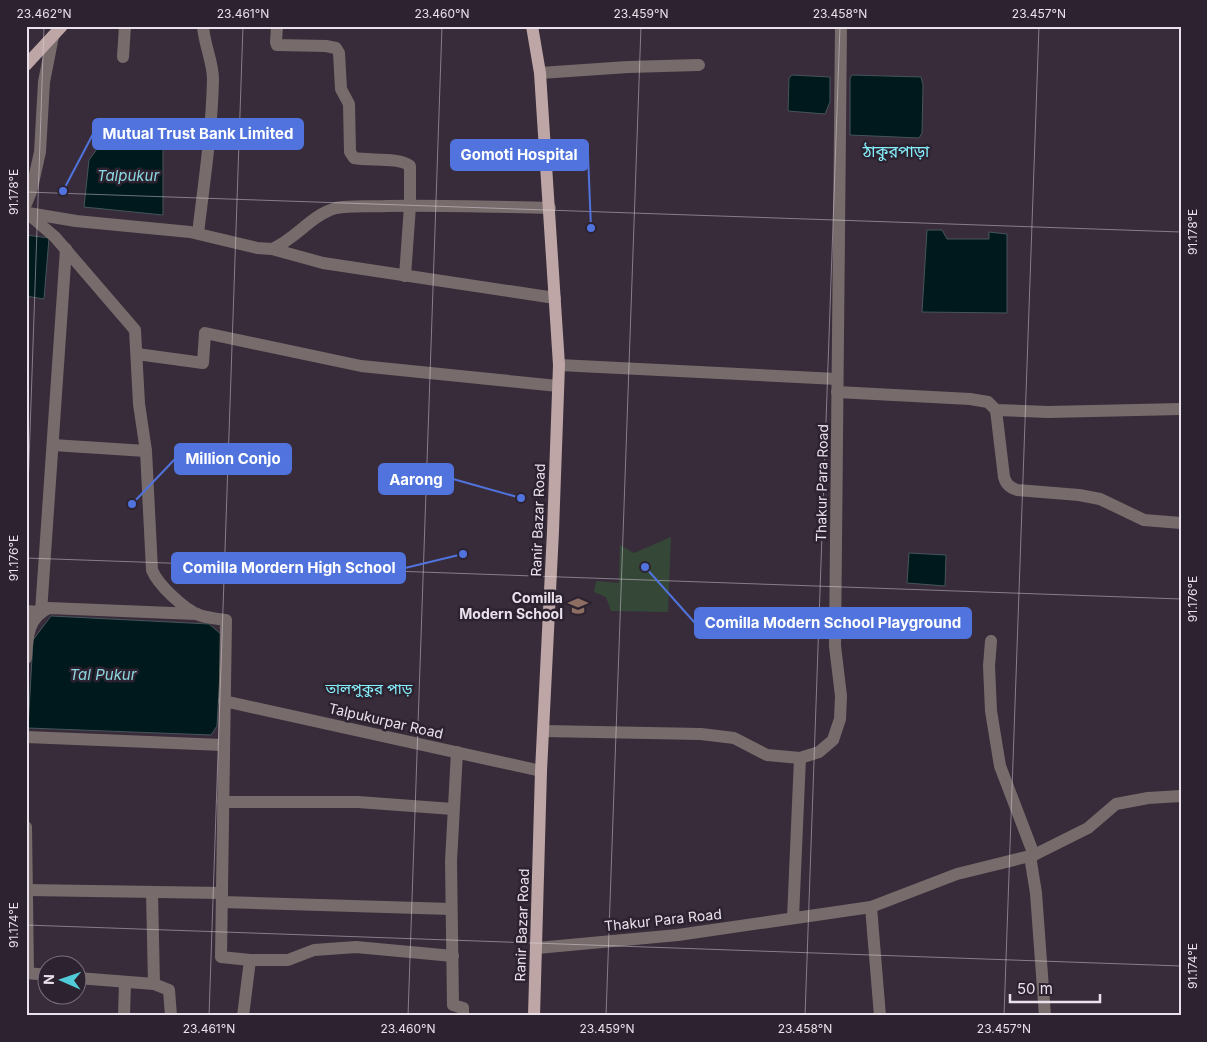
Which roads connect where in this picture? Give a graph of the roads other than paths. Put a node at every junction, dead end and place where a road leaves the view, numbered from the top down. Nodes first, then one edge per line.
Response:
1 (125, 26) edge
2 (203, 26) edge
3 (277, 26) edge
4 (532, 26) edge
5 (841, 26) edge
6 (58, 31) edge
7 (123, 57) dead end
8 (26, 65) edge
9 (699, 65) dead end
10 (540, 73) junction
11 (26, 204) edge
12 (410, 206) junction
13 (550, 208) junction
14 (26, 212) edge
15 (198, 233) junction
16 (272, 248) junction
17 (66, 249) junction
18 (405, 276) junction
19 (555, 298) junction
20 (137, 354) junction
21 (559, 365) junction
22 (838, 379) junction
23 (558, 386) junction
24 (837, 392) junction
25 (1181, 409) edge
26 (996, 410) junction
27 (53, 445) junction
28 (146, 451) junction
29 (1181, 524) edge
30 (26, 611) edge
31 (41, 612) junction
32 (199, 614) junction
33 (991, 641) dead end
34 (26, 658) edge
35 (224, 701) junction
36 (544, 731) junction
37 (26, 737) edge
38 (223, 745) junction
39 (457, 752) junction
40 (800, 758) junction
41 (541, 771) junction
42 (1181, 796) edge
43 (223, 802) junction
44 (453, 809) junction
45 (26, 827) edge
46 (1032, 855) junction
47 (27, 890) edge
48 (152, 892) junction
49 (222, 897) junction
50 (871, 907) junction
51 (451, 909) junction
52 (27, 917) edge
53 (793, 918) junction
54 (537, 948) junction
55 (453, 956) junction
56 (250, 960) junction
57 (27, 973) edge
58 (88, 979) edge
59 (125, 982) junction
60 (154, 984) junction
61 (124, 1016) edge
62 (172, 1016) edge
63 (243, 1016) edge
64 (463, 1016) edge
65 (534, 1016) edge
66 (880, 1016) edge
67 (1045, 1016) edge

1 - 7 street
2 - 15 street
3 - 12 street
4 - 10 main road, Ranir Bazar Road
5 - 22 street, Thakur Para Road
6 - 8 main road
6 - 11 street
9 - 10 street
10 - 13 main road, Ranir Bazar Road
12 - 13 street
12 - 16 street
12 - 18 street
13 - 19 main road, Ranir Bazar Road
14 - 15 street
14 - 17 street
15 - 16 street
16 - 18 street
17 - 20 street
17 - 27 street
18 - 19 street
19 - 21 main road, Ranir Bazar Road
20 - 23 street
20 - 28 street
21 - 22 street
21 - 23 main road, Ranir Bazar Road
22 - 24 street, Thakur Para Road
23 - 36 main road, Ranir Bazar Road
24 - 26 street
24 - 40 street, Thakur Para Road
25 - 26 street
26 - 29 street
27 - 28 street
27 - 31 street
28 - 32 street
30 - 31 street
31 - 32 street
31 - 34 street
32 - 35 street
33 - 46 street
35 - 38 street
35 - 39 street, Talpukurpar Road
36 - 40 street
36 - 41 main road, Ranir Bazar Road
37 - 38 street
38 - 43 street
39 - 41 street, Talpukurpar Road
39 - 44 street
40 - 53 street
41 - 54 main road, Ranir Bazar Road
42 - 46 street, Thakur Para Road
43 - 44 street
43 - 49 street
44 - 51 street
45 - 47 street
46 - 50 street, Thakur Para Road
46 - 67 street
47 - 48 street
47 - 52 street
48 - 49 street
48 - 60 street
49 - 51 street
49 - 56 street
50 - 53 street, Thakur Para Road
50 - 66 street
51 - 55 street
52 - 57 street
53 - 54 street, Thakur Para Road
54 - 65 main road, Ranir Bazar Road
55 - 56 street
55 - 64 street
56 - 63 street
58 - 59 street
59 - 60 street
59 - 61 street
60 - 62 street

